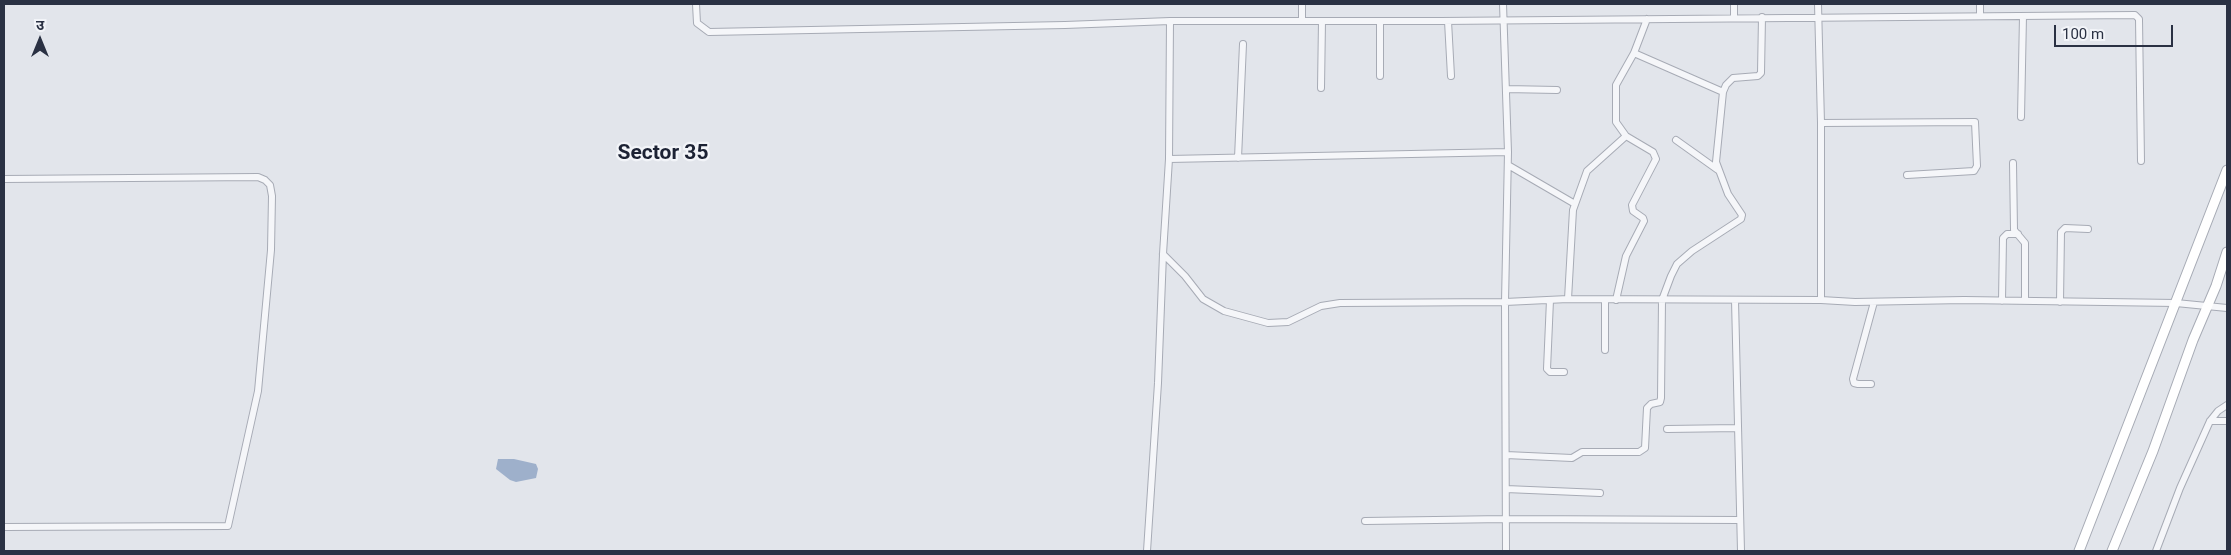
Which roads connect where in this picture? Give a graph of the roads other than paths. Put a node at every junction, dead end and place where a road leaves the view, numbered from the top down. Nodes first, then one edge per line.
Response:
1 (696, 4) edge
2 (1302, 4) edge
3 (1503, 4) edge
4 (1734, 4) edge
5 (1818, 4) edge
6 (1980, 4) edge
7 (1818, 16) junction
8 (1980, 16) junction
9 (2023, 16) junction
10 (1734, 17) junction
11 (1762, 17) junction
12 (1648, 19) junction
13 (1503, 20) junction
14 (1170, 21) junction
15 (1302, 21) junction
16 (1322, 21) junction
17 (1380, 21) junction
18 (1448, 21) junction
19 (1243, 44) dead end
20 (1634, 53) junction
21 (1380, 76) dead end
22 (1451, 76) dead end
23 (1321, 88) dead end
24 (1506, 89) junction
25 (1557, 90) dead end
26 (1723, 92) junction
27 (2021, 117) dead end
28 (1821, 123) junction
29 (1626, 136) junction
30 (1676, 140) dead end
31 (1508, 152) junction
32 (1238, 158) junction
33 (1169, 159) junction
34 (2141, 161) dead end
35 (2013, 163) dead end
36 (1508, 165) junction
37 (1718, 170) junction
38 (2227, 170) edge
39 (1907, 175) dead end
40 (4, 179) edge
41 (1575, 204) junction
42 (2088, 228) dead end
43 (2018, 234) junction
44 (2227, 252) edge
45 (1163, 254) junction
46 (1568, 299) junction
47 (1550, 300) junction
48 (1605, 300) junction
49 (1616, 300) junction
50 (1662, 300) junction
51 (1735, 300) junction
52 (1820, 300) junction
53 (2002, 301) junction
54 (2025, 301) junction
55 (1505, 302) junction
56 (1874, 302) junction
57 (2060, 302) junction
58 (2176, 303) junction
59 (2207, 306) junction
60 (2227, 308) edge
61 (1605, 350) dead end
62 (1564, 372) dead end
63 (1872, 384) dead end
64 (2227, 405) edge
65 (2210, 421) junction
66 (2227, 421) edge
67 (1738, 428) junction
68 (1667, 429) dead end
69 (1506, 455) junction
70 (1506, 489) junction
71 (1600, 493) dead end
72 (1505, 518) junction
73 (1739, 520) junction
74 (1365, 521) dead end
75 (4, 527) edge
76 (1146, 551) edge
77 (1506, 551) edge
78 (1741, 551) edge
79 (2079, 551) edge
80 (2112, 551) edge
81 (2156, 551) edge

1 - 14 street
2 - 15 street
3 - 13 street
4 - 10 street
5 - 7 street
6 - 8 street
7 - 8 street
7 - 11 street
7 - 28 street
8 - 9 street
9 - 27 street
9 - 34 street
10 - 11 street
10 - 12 street
11 - 26 street
12 - 13 street
12 - 20 street
13 - 18 street
13 - 24 street
14 - 15 street
14 - 33 street
15 - 16 street
16 - 17 street
16 - 23 street
17 - 18 street
17 - 21 street
18 - 22 street
19 - 32 street
20 - 26 street
20 - 29 street
24 - 25 street
24 - 31 street
26 - 37 street
28 - 39 street
28 - 52 street
29 - 41 street
29 - 49 street
30 - 37 street
31 - 32 street
31 - 36 street
32 - 33 street
33 - 45 street
35 - 43 street
36 - 41 street
36 - 55 street
37 - 50 street
38 - 58 street
40 - 75 street
41 - 46 street
42 - 57 street
43 - 53 street
43 - 54 street
44 - 59 street
45 - 55 street
45 - 76 street
46 - 47 street
46 - 48 street
47 - 55 street
47 - 62 street
48 - 49 street
48 - 61 street
49 - 50 street
50 - 51 street
50 - 69 street
51 - 52 street
51 - 67 street
52 - 56 street
53 - 54 street
53 - 56 street
54 - 57 street
55 - 69 street
56 - 63 street
57 - 58 street
58 - 59 street
58 - 79 street
59 - 60 street
59 - 80 street
64 - 65 street
65 - 66 street
65 - 81 street
67 - 68 street
67 - 73 street
69 - 70 street
70 - 71 street
70 - 72 street
72 - 73 street
72 - 74 street
72 - 77 street
73 - 78 street

